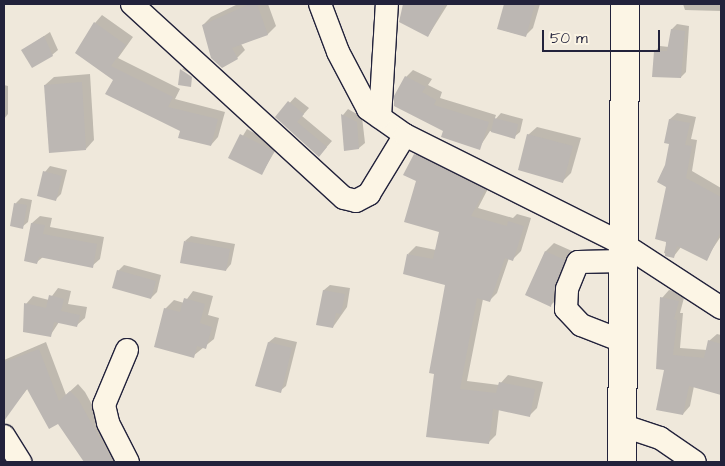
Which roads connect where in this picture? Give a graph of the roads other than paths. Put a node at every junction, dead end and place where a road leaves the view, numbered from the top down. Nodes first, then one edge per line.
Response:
1 (132, 4) edge
2 (320, 4) edge
3 (388, 4) edge
4 (625, 4) edge
5 (380, 117) junction
6 (405, 135) junction
7 (582, 224) junction
8 (623, 252) junction
9 (578, 262) junction
10 (721, 308) edge
11 (622, 341) junction
12 (127, 350) dead end
13 (621, 425) junction
14 (4, 436) edge
15 (20, 462) edge
16 (128, 462) edge
17 (622, 462) edge
18 (695, 462) edge

1 - 6 street
2 - 5 street
3 - 5 street
4 - 8 main road
5 - 6 street
6 - 7 street
7 - 8 street
7 - 9 street
8 - 9 street
8 - 10 street
8 - 11 main road
9 - 11 street
11 - 13 main road
12 - 16 street
13 - 17 main road
13 - 18 street
14 - 15 street

